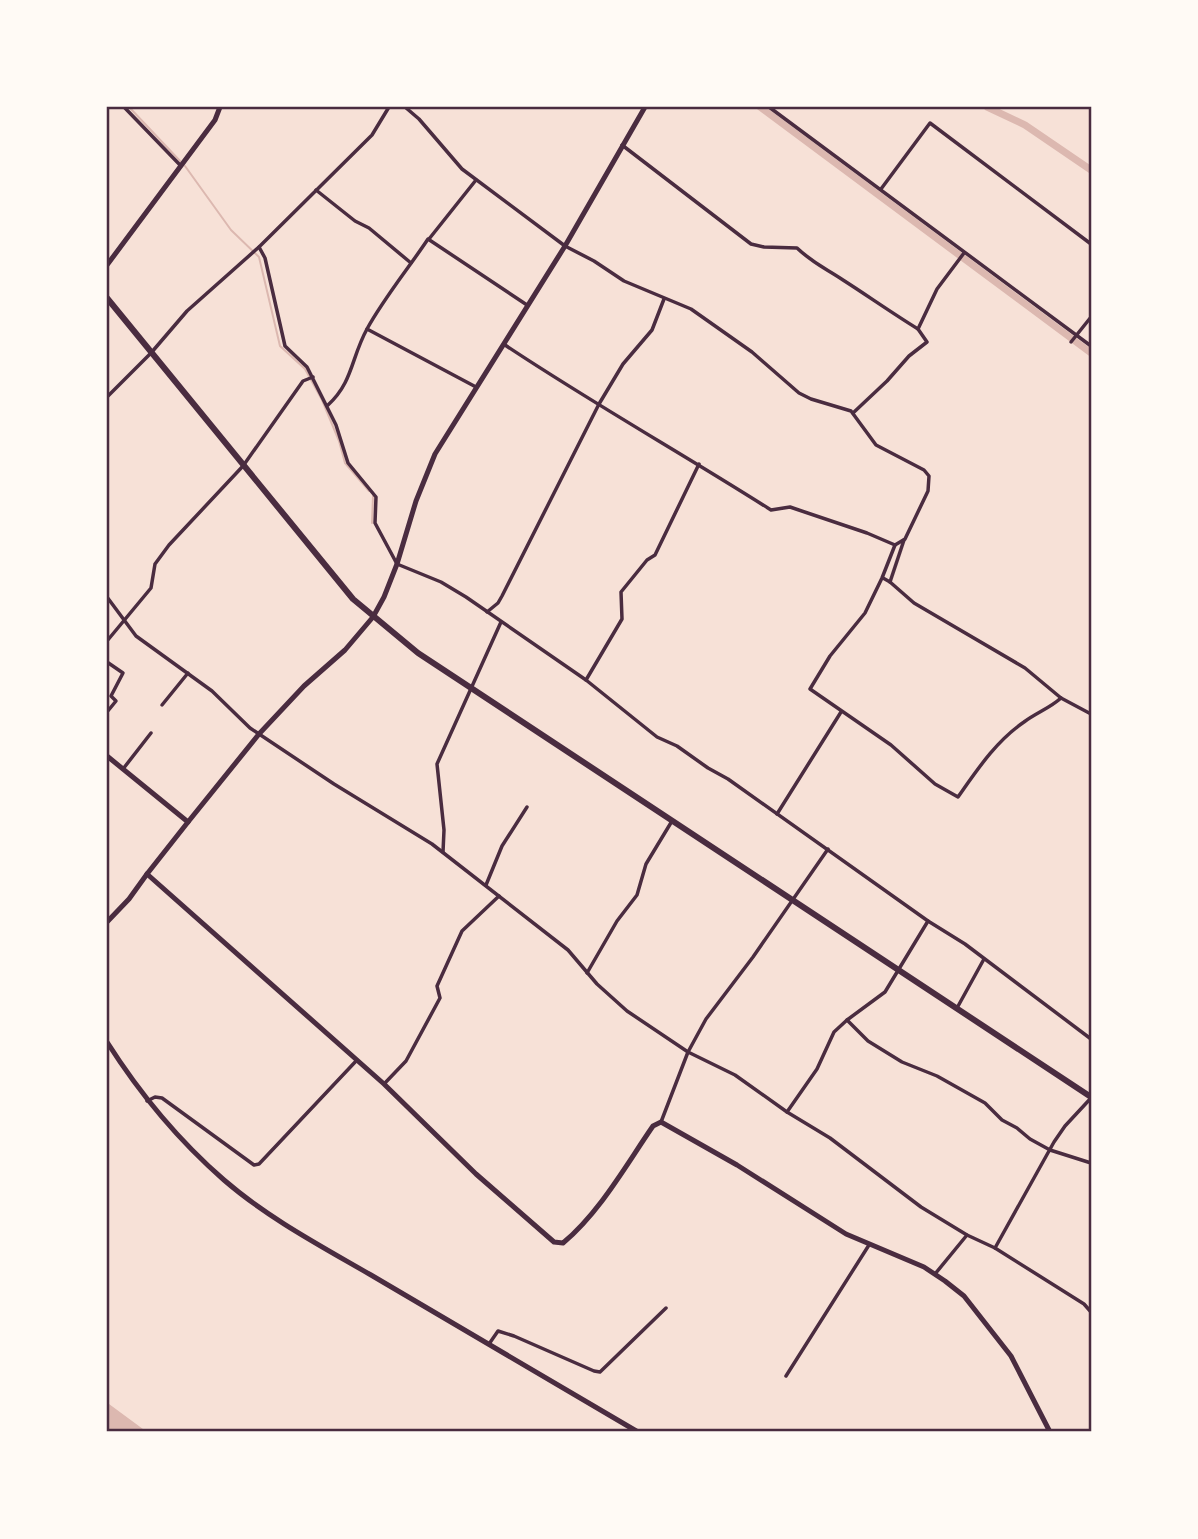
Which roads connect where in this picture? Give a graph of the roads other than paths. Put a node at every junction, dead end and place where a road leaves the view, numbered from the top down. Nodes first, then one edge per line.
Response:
1 (124, 107) edge
2 (220, 107) edge
3 (389, 107) edge
4 (405, 107) edge
5 (645, 107) edge
6 (769, 107) edge
7 (622, 145) junction
8 (180, 165) junction
9 (476, 180) junction
10 (881, 189) junction
11 (316, 190) junction
12 (428, 239) junction
13 (1091, 244) edge
14 (565, 246) junction
15 (259, 247) junction
16 (963, 253) junction
17 (412, 264) junction
18 (107, 265) edge
19 (107, 299) edge
20 (664, 299) junction
21 (529, 306) junction
22 (1091, 317) edge
23 (367, 329) junction
24 (918, 329) junction
25 (1074, 338) junction
26 (505, 345) junction
27 (1091, 346) edge
28 (151, 353) junction
29 (313, 377) junction
30 (478, 388) junction
31 (107, 397) edge
32 (599, 404) junction
33 (327, 405) junction
34 (853, 413) junction
35 (699, 464) junction
36 (243, 466) junction
37 (905, 539) junction
38 (895, 545) junction
39 (397, 564) junction
40 (883, 578) junction
41 (890, 582) junction
42 (107, 597) edge
43 (487, 612) junction
44 (373, 617) junction
45 (122, 621) junction
46 (501, 622) junction
47 (107, 641) edge
48 (107, 662) edge
49 (188, 673) junction
50 (586, 680) junction
51 (470, 688) junction
52 (1061, 698) junction
53 (162, 705) dead end
54 (107, 712) edge
55 (841, 712) junction
56 (1091, 714) edge
57 (151, 733) dead end
58 (259, 734) junction
59 (107, 757) edge
60 (123, 769) junction
61 (527, 807) dead end
62 (777, 814) junction
63 (672, 821) junction
64 (188, 822) junction
65 (828, 849) junction
66 (443, 852) junction
67 (147, 874) junction
68 (485, 885) junction
69 (499, 896) junction
70 (793, 901) junction
71 (928, 921) junction
72 (107, 922) edge
73 (985, 958) junction
74 (897, 969) junction
75 (587, 973) junction
76 (957, 1008) junction
77 (847, 1020) junction
78 (1091, 1039) edge
79 (107, 1042) edge
80 (688, 1052) junction
81 (357, 1060) junction
82 (384, 1084) junction
83 (1091, 1098) edge
84 (147, 1101) junction
85 (787, 1112) junction
86 (661, 1122) junction
87 (1050, 1150) junction
88 (1091, 1163) edge
89 (967, 1235) junction
90 (869, 1245) junction
91 (995, 1248) junction
92 (935, 1274) junction
93 (666, 1308) dead end
94 (1091, 1312) edge
95 (489, 1344) junction
96 (786, 1376) dead end
97 (638, 1432) edge
98 (1050, 1432) edge

1 - 8 street
2 - 8 street
3 - 11 street
4 - 9 street
5 - 7 street
6 - 10 street
7 - 14 street
7 - 24 street
8 - 18 street
9 - 12 street
9 - 14 street
10 - 13 street
10 - 16 street
11 - 15 street
11 - 17 street
12 - 17 street
12 - 21 street
14 - 20 street
14 - 21 street
15 - 28 street
15 - 29 street
16 - 24 street
16 - 25 street
17 - 23 street
19 - 28 highway
20 - 32 street
20 - 34 street
21 - 26 street
22 - 25 street
23 - 30 street
23 - 33 street
24 - 34 street
25 - 27 street
26 - 30 street
26 - 32 street
28 - 31 street
28 - 36 highway
29 - 33 street
29 - 36 street
30 - 39 street
32 - 35 street
32 - 43 street
33 - 39 street
34 - 37 street
35 - 38 street
35 - 50 street
36 - 44 highway
36 - 45 street
37 - 38 street
37 - 41 street
38 - 40 street
39 - 43 street
39 - 44 street
40 - 41 street
40 - 55 street
41 - 52 street
42 - 45 street
43 - 46 street
44 - 51 highway
44 - 58 street
45 - 47 street
45 - 49 street
46 - 50 street
46 - 51 street
48 - 54 street
49 - 53 street
49 - 58 street
50 - 62 street
51 - 63 highway
51 - 66 street
52 - 55 street
52 - 56 street
55 - 62 street
57 - 60 street
58 - 64 street
58 - 66 street
59 - 60 street
60 - 64 street
61 - 68 street
62 - 65 street
63 - 70 highway
63 - 75 street
64 - 67 street
65 - 70 street
65 - 71 street
66 - 68 street
67 - 72 street
67 - 81 street
68 - 69 street
69 - 75 street
69 - 82 street
70 - 74 highway
70 - 80 street
71 - 73 street
71 - 74 street
73 - 76 street
73 - 78 street
74 - 76 highway
74 - 77 street
75 - 80 street
76 - 83 highway
77 - 85 street
77 - 87 street
79 - 84 street
80 - 85 street
80 - 86 street
81 - 82 street
81 - 84 street
82 - 86 street
83 - 87 street
84 - 95 street
85 - 89 street
86 - 90 street
87 - 88 street
87 - 91 street
89 - 91 street
89 - 92 street
90 - 92 street
90 - 96 street
91 - 94 street
92 - 98 street
93 - 95 street
95 - 97 street

